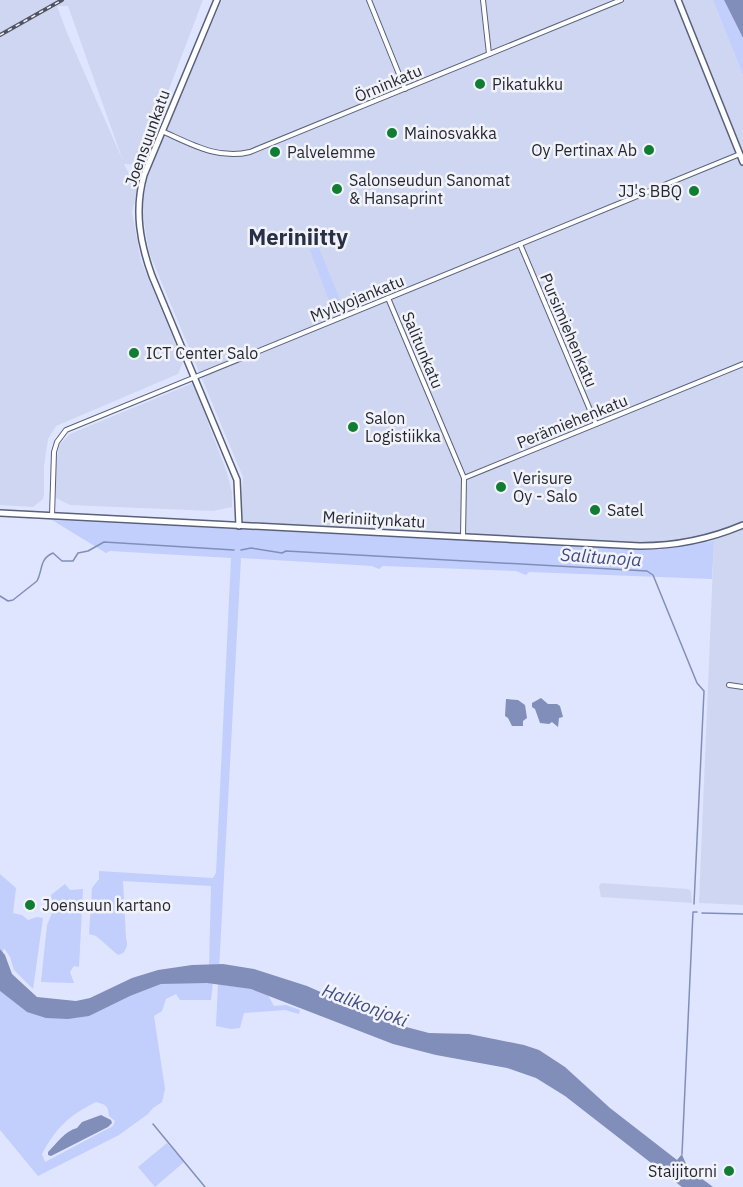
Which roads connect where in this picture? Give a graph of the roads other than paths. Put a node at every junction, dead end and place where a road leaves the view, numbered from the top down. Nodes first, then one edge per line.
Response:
1 (217, 0) edge
2 (369, 0) edge
3 (483, 0) edge
4 (621, 0) edge
5 (678, 0) edge
6 (489, 54) junction
7 (405, 89) junction
8 (162, 131) junction
9 (740, 154) junction
10 (743, 162) edge
11 (520, 244) junction
12 (388, 298) junction
13 (743, 364) edge
14 (195, 378) junction
15 (596, 424) junction
16 (464, 478) junction
17 (0, 513) edge
18 (52, 516) junction
19 (743, 525) edge
20 (239, 526) junction
21 (463, 537) junction
22 (729, 685) dead end
23 (743, 687) edge

1 - 8 main road, Joensuunkatu
2 - 7 street
3 - 6 street
4 - 6 street, Örninkatu
5 - 9 main road
6 - 7 street, Örninkatu
7 - 8 street, Örninkatu
8 - 14 main road, Joensuunkatu
9 - 10 main road
9 - 11 street, Myllyojankatu
11 - 12 street, Myllyojankatu
11 - 15 street, Pursimiehenkatu
12 - 14 street, Myllyojankatu
12 - 16 street, Salitunkatu
13 - 15 street, Perämiehenkatu
14 - 18 street, Myllyojankatu
14 - 20 main road, Joensuunkatu
15 - 16 street, Perämiehenkatu
16 - 21 street
17 - 18 main road, Meriniitynkatu
18 - 20 main road, Meriniitynkatu
19 - 21 main road, Meriniitynkatu
20 - 21 main road, Meriniitynkatu
22 - 23 street

